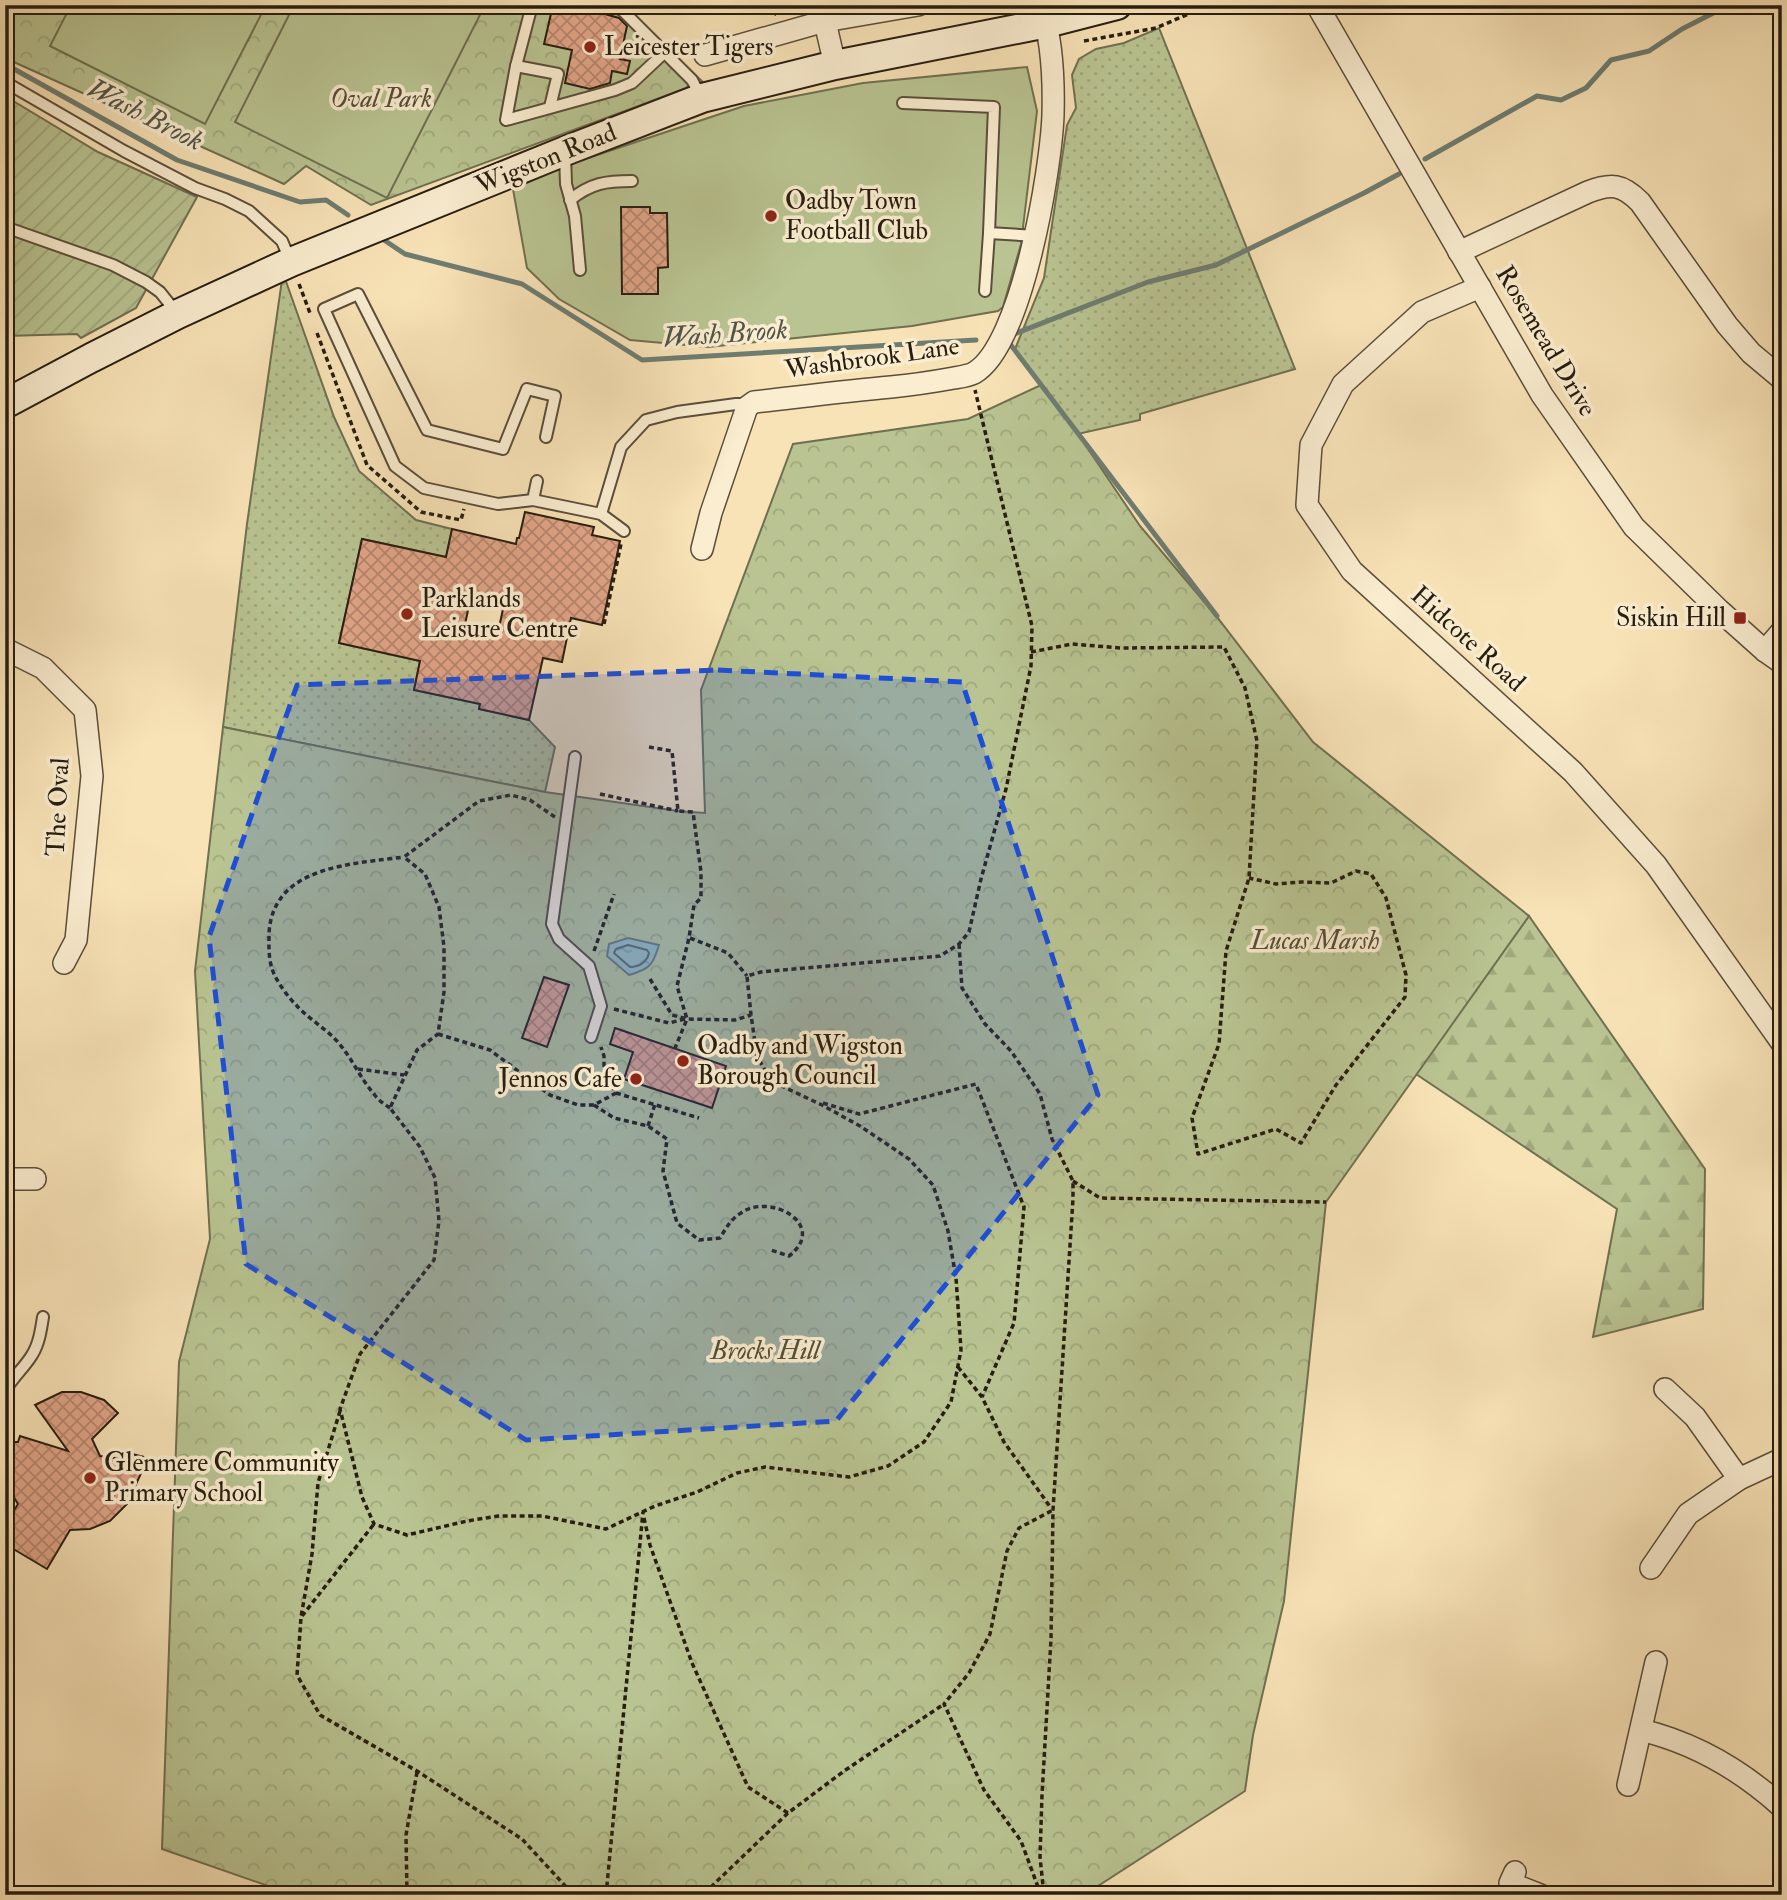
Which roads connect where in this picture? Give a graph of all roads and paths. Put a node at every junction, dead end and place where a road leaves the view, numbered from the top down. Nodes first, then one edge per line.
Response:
1 (532, 5) edge
2 (614, 5) edge
3 (918, 5) edge
4 (1209, 5) edge
5 (1317, 5) edge
6 (1115, 6) edge
7 (823, 13) edge
8 (1044, 14) edge
9 (1084, 41) dead end
10 (665, 52) junction
11 (705, 55) dead end
12 (835, 65) junction
13 (516, 66) junction
14 (5, 82) edge
15 (702, 99) junction
16 (903, 103) dead end
17 (550, 107) junction
18 (565, 151) junction
19 (632, 181) dead end
20 (570, 200) junction
21 (5, 227) edge
22 (989, 233) junction
23 (1036, 236) junction
24 (1459, 252) junction
25 (291, 262) junction
26 (580, 270) dead end
27 (1479, 287) junction
28 (985, 291) dead end
29 (310, 313) dead end
30 (178, 314) junction
31 (315, 326) dead end
32 (972, 374) junction
33 (1782, 379) edge
34 (5, 404) edge
35 (747, 408) junction
36 (546, 437) dead end
37 (537, 481) dead end
38 (533, 500) junction
39 (465, 505) dead end
40 (601, 514) junction
41 (624, 531) joint
42 (702, 549) dead end
43 (604, 624) dead end
44 (1782, 631) edge
45 (5, 649) edge
46 (1031, 652) junction
47 (1773, 657) edge
48 (649, 747) dead end
49 (575, 757) dead end
50 (600, 794) dead end
51 (678, 811) junction
52 (566, 825) junction
53 (404, 857) junction
54 (1250, 878) junction
55 (614, 894) dead end
56 (690, 938) junction
57 (959, 944) junction
58 (64, 963) dead end
59 (589, 966) junction
60 (747, 976) junction
61 (650, 979) dead end
62 (601, 1006) junction
63 (751, 1015) junction
64 (687, 1019) junction
65 (438, 1034) junction
66 (591, 1037) joint
67 (1781, 1040) edge
68 (675, 1048) dead end
69 (358, 1069) junction
70 (404, 1075) junction
71 (616, 1093) junction
72 (811, 1100) junction
73 (655, 1104) junction
74 (594, 1105) junction
75 (390, 1108) junction
76 (699, 1118) dead end
77 (648, 1126) junction
78 (5, 1179) edge
79 (36, 1179) dead end
80 (1073, 1181) junction
81 (1326, 1202) dead end
82 (771, 1250) dead end
83 (43, 1317) dead end
84 (958, 1367) junction
85 (1665, 1389) dead end
86 (5, 1391) edge
87 (982, 1397) junction
88 (340, 1409) junction
89 (1782, 1459) edge
90 (1739, 1479) junction
91 (1052, 1510) junction
92 (642, 1512) junction
93 (374, 1524) junction
94 (1651, 1568) dead end
95 (301, 1618) junction
96 (1656, 1662) dead end
97 (944, 1704) junction
98 (1641, 1730) junction
99 (417, 1771) junction
100 (1628, 1786) dead end
101 (1782, 1807) edge
102 (788, 1813) junction
103 (1510, 1882) dead end
104 (407, 1895) edge
105 (577, 1895) edge
106 (606, 1895) edge
107 (707, 1895) edge
108 (1043, 1895) edge
109 (1540, 1895) edge

1 - 13 lane
2 - 10 lane
3 - 7 street
4 - 9 path
5 - 24 street, Rosemead Drive
6 - 8 main road, Wigston Road
7 - 11 street
7 - 12 street
8 - 12 main road, Wigston Road
8 - 23 street, Washbrook Lane
10 - 15 lane
10 - 17 lane
12 - 15 main road, Wigston Road
13 - 17 lane
13 - 17 lane
14 - 25 lane
15 - 18 main road, Wigston Road
16 - 22 lane
18 - 20 lane
18 - 25 main road, Wigston Road
19 - 20 lane
20 - 26 lane
21 - 30 lane
22 - 23 lane
22 - 28 lane
23 - 32 street, Washbrook Lane
24 - 27 street, Rosemead Drive
24 - 33 street
25 - 29 path
25 - 30 main road, Wigston Road
27 - 47 street, Rosemead Drive
27 - 67 street, Hidcote Road
30 - 34 main road, Wigston Road
31 - 39 path
32 - 35 street, Washbrook Lane
32 - 46 path
35 - 40 lane, Washbrook Lane
35 - 42 street
36 - 38 lane
37 - 38 lane
38 - 40 lane
40 - 41 lane
41 - 43 path
44 - 47 street
45 - 58 street, The Oval
46 - 54 path
46 - 57 path
48 - 51 path
49 - 52 lane
50 - 51 path
51 - 56 path
52 - 53 path
52 - 59 lane
53 - 65 path
53 - 69 path
54 - 54 path
55 - 59 path
56 - 60 path
56 - 64 path
57 - 60 path
57 - 80 path
59 - 62 lane
60 - 63 path
61 - 64 path
62 - 64 path
62 - 66 lane
63 - 64 path
63 - 72 path
64 - 68 path
65 - 70 path
65 - 74 path
66 - 71 path
69 - 70 path
69 - 75 path
70 - 75 path
71 - 73 path
71 - 74 path
72 - 84 path
72 - 87 path
73 - 76 path
73 - 77 path
74 - 77 path
75 - 88 path
77 - 82 path
78 - 79 street
80 - 81 path
80 - 91 path
83 - 86 lane
84 - 87 path
84 - 92 path
85 - 90 street
87 - 91 path
88 - 93 path
88 - 95 path
89 - 90 street
90 - 94 street
91 - 97 path
91 - 108 path
92 - 93 path
92 - 102 path
92 - 106 path
93 - 95 path
95 - 99 path
96 - 98 street
97 - 102 path
97 - 108 path
98 - 100 street
98 - 101 street
99 - 104 path
99 - 105 path
102 - 107 path
103 - 109 street

